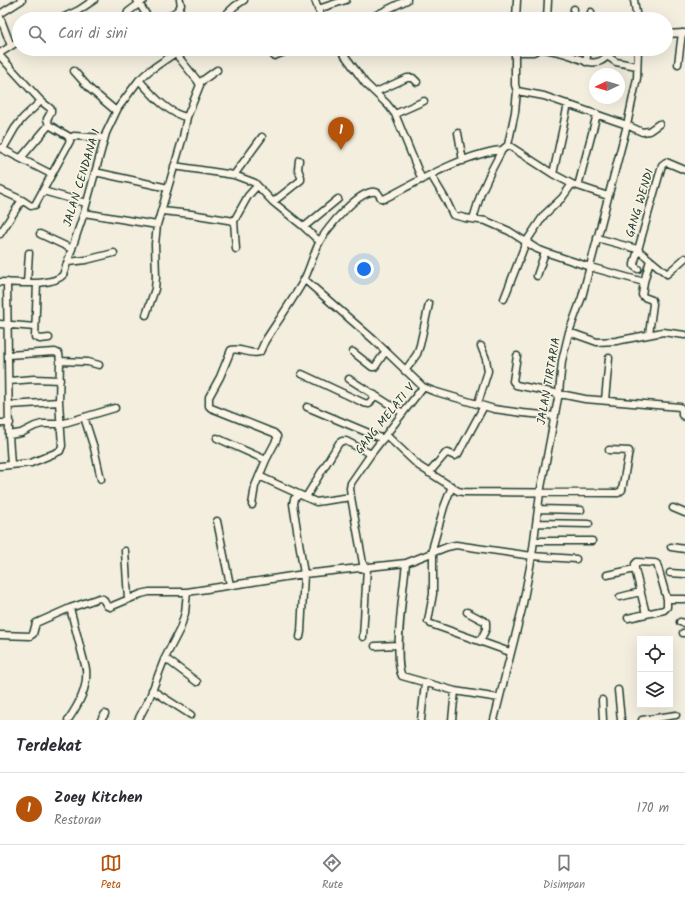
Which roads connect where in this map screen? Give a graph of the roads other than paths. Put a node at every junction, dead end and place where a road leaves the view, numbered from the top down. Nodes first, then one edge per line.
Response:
1 (22, 0) edge
2 (94, 0) edge
3 (180, 0) edge
4 (244, 0) edge
5 (315, 0) edge
6 (346, 0) edge
7 (407, 0) edge
8 (517, 0) edge
9 (548, 0) edge
10 (634, 0) edge
11 (140, 1) edge
12 (318, 9) junction
13 (574, 9) dead end
14 (75, 12) edge
15 (128, 12) edge
16 (146, 12) edge
17 (175, 12) edge
18 (229, 12) edge
19 (319, 12) edge
20 (382, 12) edge
21 (516, 12) edge
22 (547, 12) edge
23 (574, 12) edge
24 (636, 12) edge
25 (0, 15) edge
26 (683, 33) edge
27 (673, 34) edge
28 (11, 46) joint
29 (0, 54) edge
30 (168, 56) edge
31 (180, 56) edge
32 (345, 56) edge
33 (515, 56) edge
34 (576, 56) edge
35 (587, 56) edge
36 (638, 56) edge
37 (586, 62) junction
38 (678, 64) dead end
39 (637, 66) junction
40 (217, 70) dead end
41 (74, 71) dead end
42 (139, 80) junction
43 (417, 82) dead end
44 (199, 83) junction
45 (518, 91) junction
46 (376, 92) junction
47 (41, 101) junction
48 (424, 101) dead end
49 (568, 104) junction
50 (116, 111) junction
51 (395, 114) junction
52 (597, 114) junction
53 (187, 117) junction
54 (659, 124) dead end
55 (49, 125) junction
56 (627, 125) junction
57 (458, 133) dead end
58 (262, 137) dead end
59 (70, 138) junction
60 (104, 138) junction
61 (508, 145) junction
62 (2, 149) edge
63 (502, 150) junction
64 (21, 158) junction
65 (299, 160) dead end
66 (463, 160) junction
67 (174, 166) junction
68 (685, 170) edge
69 (95, 172) junction
70 (51, 174) junction
71 (553, 174) junction
72 (234, 175) junction
73 (431, 175) junction
74 (422, 180) junction
75 (575, 185) junction
76 (257, 186) junction
77 (168, 188) junction
78 (0, 190) edge
79 (43, 191) junction
80 (608, 196) junction
81 (338, 199) dead end
82 (22, 200) junction
83 (273, 202) junction
84 (86, 203) junction
85 (162, 211) junction
86 (84, 214) junction
87 (473, 219) junction
88 (234, 221) junction
89 (157, 225) junction
90 (304, 227) junction
91 (1, 232) edge
92 (40, 234) dead end
93 (597, 238) junction
94 (319, 241) junction
95 (526, 242) junction
96 (72, 249) junction
97 (236, 249) dead end
98 (637, 249) junction
99 (545, 252) junction
100 (29, 253) dead end
101 (114, 253) dead end
102 (685, 258) edge
103 (650, 260) junction
104 (68, 262) junction
105 (590, 267) junction
106 (638, 269) dead end
107 (537, 276) dead end
108 (304, 279) junction
109 (3, 282) edge
110 (644, 282) junction
111 (27, 283) junction
112 (36, 283) junction
113 (504, 299) dead end
114 (429, 304) dead end
115 (146, 315) dead end
116 (3, 324) edge
117 (35, 327) junction
118 (569, 332) junction
119 (649, 334) junction
120 (685, 335) edge
121 (50, 338) dead end
122 (481, 346) dead end
123 (353, 352) dead end
124 (385, 352) junction
125 (8, 356) junction
126 (517, 356) dead end
127 (609, 358) dead end
128 (60, 361) junction
129 (99, 365) dead end
130 (406, 371) junction
131 (302, 374) dead end
132 (349, 379) dead end
133 (9, 380) junction
134 (60, 380) junction
135 (423, 387) junction
136 (559, 393) junction
137 (375, 395) junction
138 (605, 400) junction
139 (59, 402) junction
140 (481, 404) junction
141 (9, 405) junction
142 (307, 407) dead end
143 (115, 408) dead end
144 (403, 413) junction
145 (555, 416) junction
146 (84, 417) junction
147 (685, 417) edge
148 (0, 423) edge
149 (10, 423) junction
150 (61, 424) junction
151 (9, 435) junction
152 (385, 437) junction
153 (217, 438) dead end
154 (610, 450) dead end
155 (371, 454) junction
156 (266, 460) junction
157 (0, 466) edge
158 (11, 466) junction
159 (429, 473) junction
160 (259, 476) junction
161 (100, 479) dead end
162 (452, 486) junction
163 (540, 493) junction
164 (299, 495) junction
165 (306, 497) junction
166 (351, 497) junction
167 (252, 505) dead end
168 (674, 508) dead end
169 (538, 509) junction
170 (581, 510) dead end
171 (685, 513) edge
172 (218, 521) dead end
173 (537, 524) junction
174 (589, 524) dead end
175 (535, 540) junction
176 (592, 541) dead end
177 (671, 548) dead end
178 (685, 550) edge
179 (125, 551) dead end
180 (433, 552) junction
181 (532, 556) junction
182 (576, 560) dead end
183 (406, 563) junction
184 (365, 568) junction
185 (635, 569) junction
186 (670, 573) dead end
187 (304, 574) junction
188 (685, 574) edge
189 (607, 575) dead end
190 (230, 586) junction
191 (187, 592) junction
192 (640, 592) junction
193 (620, 596) dead end
194 (128, 599) junction
195 (667, 599) junction
196 (685, 599) edge
197 (70, 608) junction
198 (467, 612) dead end
199 (646, 614) junction
200 (628, 618) dead end
201 (0, 635) edge
202 (363, 636) dead end
203 (300, 638) dead end
204 (480, 641) junction
205 (398, 645) junction
206 (375, 646) dead end
207 (510, 652) junction
208 (165, 658) junction
209 (197, 682) dead end
210 (425, 684) junction
211 (152, 690) junction
212 (618, 690) dead end
213 (455, 691) junction
214 (499, 698) junction
215 (602, 700) dead end
216 (191, 714) dead end
217 (676, 715) dead end
218 (68, 720) edge
219 (138, 720) edge
220 (421, 720) edge
221 (452, 720) edge
222 (494, 720) edge
223 (603, 720) edge
224 (621, 720) edge
225 (642, 720) edge

1 - 25 street
2 - 14 street
3 - 17 street
4 - 18 street
5 - 12 street
6 - 12 street
7 - 20 street
8 - 21 street
9 - 22 street
10 - 24 street
11 - 15 street
11 - 16 street
12 - 19 street
13 - 23 street
25 - 28 street
26 - 27 street
26 - 38 street
28 - 29 street
29 - 47 street
30 - 42 street, JALAN CENDANA 1
31 - 44 street
32 - 46 street
33 - 45 street
34 - 37 street
35 - 37 street
36 - 39 street, JALAN TIRTARIA
37 - 39 street
39 - 56 street, JALAN TIRTARIA
40 - 44 street
41 - 50 street
42 - 50 street, JALAN CENDANA 1
42 - 53 street
43 - 46 street
44 - 53 street
45 - 49 street
45 - 61 street
46 - 51 street
47 - 55 street
47 - 62 street
48 - 51 street
49 - 52 street
49 - 71 street
50 - 60 street, JALAN CENDANA 1
51 - 74 street
52 - 56 street
52 - 75 street
53 - 67 street
54 - 56 street
55 - 59 street
55 - 64 street
56 - 80 street, JALAN TIRTARIA
57 - 66 street
58 - 72 street
59 - 60 street
59 - 70 street
60 - 69 street, JALAN CENDANA 1
61 - 63 street
61 - 71 street
62 - 64 street
63 - 66 street
63 - 87 street
64 - 70 street
65 - 83 street
66 - 73 street
67 - 72 street
67 - 77 street
68 - 98 street, GANG WENDI
69 - 77 street
69 - 84 street, JALAN CENDANA 1
70 - 79 street
71 - 75 street
72 - 76 street
73 - 74 street
73 - 87 street
74 - 94 street
75 - 80 street
75 - 95 street
76 - 83 street
76 - 88 street
77 - 85 street
78 - 82 street
79 - 82 street
79 - 84 street
80 - 93 street, JALAN TIRTARIA
81 - 90 street
82 - 91 street
83 - 90 street
84 - 86 street, JALAN CENDANA 1
85 - 88 street
85 - 89 street
86 - 89 street
86 - 96 street, JALAN CENDANA 1
87 - 95 street
88 - 97 street
89 - 115 street
90 - 94 street
92 - 96 street
93 - 98 street
93 - 105 street, JALAN TIRTARIA
94 - 108 street
95 - 99 street
95 - 113 street
96 - 104 street, JALAN CENDANA 1
98 - 103 street
98 - 106 street
99 - 105 street
99 - 107 street
100 - 111 street
101 - 104 street
102 - 103 street
103 - 110 street
104 - 112 street, JALAN CENDANA 1
105 - 110 street
105 - 118 street, JALAN TIRTARIA
108 - 124 street
108 - 156 street
109 - 111 street, JALAN CENDANA 1
109 - 116 street
110 - 119 street
111 - 112 street, JALAN CENDANA 1
112 - 117 street
114 - 130 street
116 - 117 street
116 - 125 street
117 - 121 street
118 - 119 street
118 - 136 street, JALAN TIRTARIA
119 - 120 street
122 - 140 street
123 - 124 street
124 - 130 street
125 - 128 street
125 - 133 street
126 - 136 street
127 - 138 street
128 - 129 street
128 - 134 street
130 - 135 street
131 - 137 street
132 - 137 street
133 - 134 street
133 - 141 street
134 - 139 street
135 - 140 street, GANG MELATI V
135 - 144 street, GANG MELATI V
136 - 138 street
136 - 145 street, JALAN TIRTARIA
137 - 144 street
138 - 147 street
139 - 141 street
139 - 150 street
140 - 145 street, GANG MELATI V
140 - 159 street
141 - 149 street
142 - 152 street
143 - 146 street
144 - 152 street, GANG MELATI V
145 - 163 street, JALAN TIRTARIA
146 - 150 street
146 - 161 street
148 - 149 street
149 - 151 street
150 - 151 street
150 - 158 street
151 - 158 street
152 - 155 street, GANG MELATI V
152 - 159 street
153 - 156 street
154 - 163 street
155 - 165 street
155 - 166 street, GANG MELATI V
156 - 160 street
157 - 158 street
159 - 162 street
160 - 164 street
160 - 167 street
162 - 163 street
162 - 180 street
163 - 169 street, JALAN TIRTARIA
164 - 165 street
164 - 187 street
165 - 166 street
166 - 184 street, GANG MELATI V
168 - 171 street
169 - 170 street
169 - 173 street, JALAN TIRTARIA
172 - 190 street
173 - 174 street
173 - 175 street, JALAN TIRTARIA
175 - 176 street
175 - 181 street, JALAN TIRTARIA
177 - 178 street
179 - 194 street
180 - 181 street
180 - 183 street
180 - 204 street
181 - 182 street
181 - 207 street, JALAN TIRTARIA
183 - 184 street
183 - 205 street
184 - 187 street
184 - 202 street, GANG MELATI V
185 - 189 street
185 - 192 street
185 - 195 street
186 - 188 street
187 - 190 street
187 - 203 street
190 - 191 street
191 - 194 street
191 - 208 street
192 - 193 street
192 - 199 street
194 - 197 street
195 - 196 street
195 - 199 street
197 - 201 street
197 - 218 street
198 - 204 street
199 - 200 street
204 - 207 street
205 - 206 street
205 - 210 street
207 - 214 street, JALAN TIRTARIA
208 - 209 street
208 - 211 street
210 - 213 street
210 - 220 street
211 - 216 street
211 - 219 street
212 - 224 street
213 - 214 street
213 - 221 street
214 - 222 street, JALAN TIRTARIA
215 - 223 street
217 - 225 street

